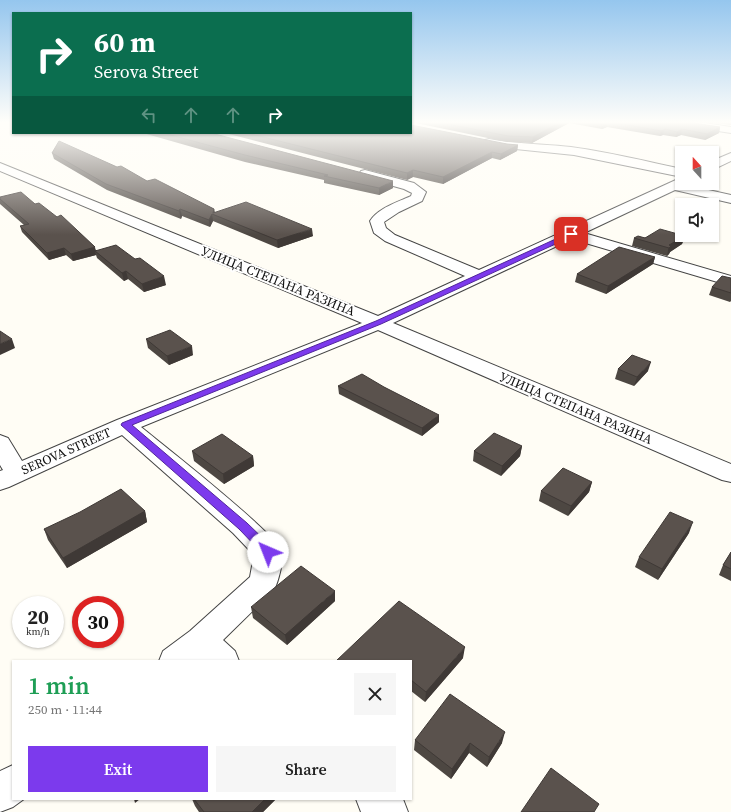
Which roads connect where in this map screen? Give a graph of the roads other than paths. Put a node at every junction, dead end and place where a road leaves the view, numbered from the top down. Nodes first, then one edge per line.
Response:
1 (614, 160) edge
2 (0, 167) edge
3 (349, 170) edge
4 (675, 179) edge
5 (675, 182) edge
6 (706, 190) edge
7 (731, 199) edge
8 (571, 234) junction
9 (480, 276) junction
10 (731, 281) edge
11 (378, 322) junction
12 (125, 425) junction
13 (0, 443) edge
14 (731, 474) edge
15 (9, 477) edge
16 (212, 651) edge
17 (179, 660) edge
18 (12, 785) edge
19 (0, 794) edge
20 (376, 800) edge
21 (389, 812) edge

1 - 4 street
2 - 11 street, УЛИЦА СТЕПАНА РАЗИНА
3 - 9 street
5 - 8 street, SEROVA STREET
6 - 7 street
8 - 9 street, SEROVA STREET
8 - 10 street
9 - 11 street, SEROVA STREET
11 - 12 street, SEROVA STREET
11 - 14 street, УЛИЦА СТЕПАНА РАЗИНА
12 - 15 street, SEROVA STREET
12 - 16 street
13 - 15 street
16 - 17 street
18 - 19 street
20 - 21 street

